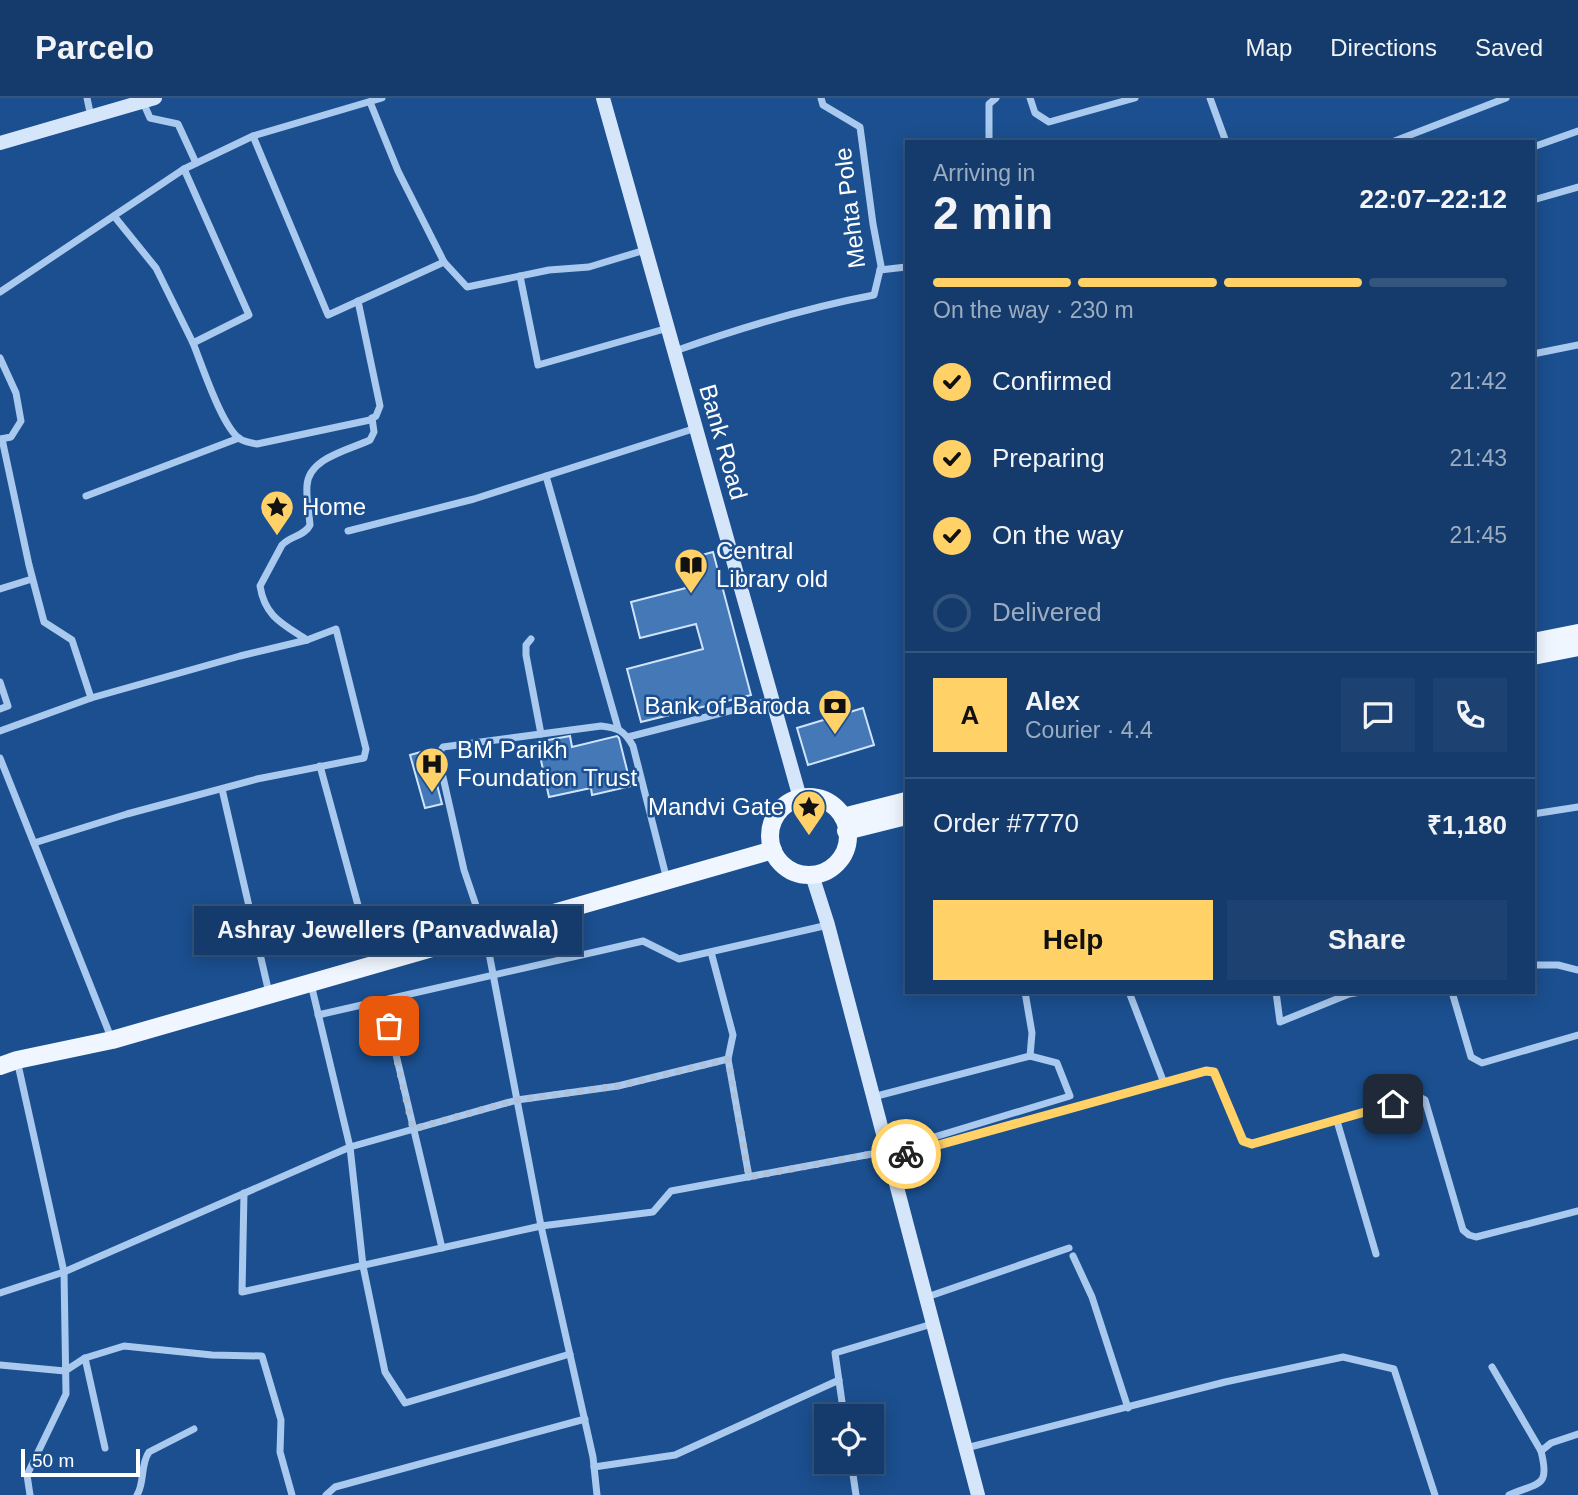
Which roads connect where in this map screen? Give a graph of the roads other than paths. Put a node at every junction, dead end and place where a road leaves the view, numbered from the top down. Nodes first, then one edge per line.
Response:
1 (87, 98) edge
2 (382, 98) edge
3 (603, 98) edge
4 (821, 98) edge
5 (996, 98) edge
6 (1030, 98) edge
7 (1135, 98) edge
8 (1210, 98) edge
9 (1506, 98) edge
10 (148, 100) edge
11 (370, 102) junction
12 (91, 117) junction
13 (1578, 131) edge
14 (253, 136) junction
15 (989, 140) edge
16 (1225, 140) edge
17 (1397, 140) edge
18 (0, 143) edge
19 (1535, 146) edge
20 (195, 163) junction
21 (184, 169) junction
22 (1578, 187) edge
23 (1535, 199) edge
24 (114, 216) junction
25 (645, 250) junction
26 (444, 262) junction
27 (905, 267) edge
28 (880, 270) junction
29 (520, 276) junction
30 (0, 292) edge
31 (358, 301) junction
32 (667, 328) junction
33 (193, 343) junction
34 (1578, 345) edge
35 (674, 351) junction
36 (1535, 354) edge
37 (0, 358) edge
38 (372, 418) junction
39 (696, 428) junction
40 (239, 438) junction
41 (1, 439) edge
42 (546, 476) junction
43 (86, 496) dead end
44 (348, 531) dead end
45 (33, 579) junction
46 (0, 589) edge
47 (1578, 633) edge
48 (531, 639) dead end
49 (307, 640) junction
50 (1535, 642) edge
51 (1578, 647) edge
52 (1535, 656) edge
53 (0, 682) edge
54 (91, 698) junction
55 (772, 700) junction
56 (0, 709) edge
57 (618, 728) junction
58 (0, 731) edge
59 (541, 734) junction
60 (628, 737) junction
61 (0, 758) edge
62 (320, 766) junction
63 (222, 789) junction
64 (800, 798) junction
65 (905, 801) edge
66 (1578, 807) edge
67 (1535, 814) edge
68 (905, 816) edge
69 (845, 824) junction
70 (34, 843) junction
71 (773, 850) junction
72 (812, 875) junction
73 (667, 880) junction
74 (828, 925) junction
75 (485, 932) junction
76 (712, 952) junction
77 (374, 964) junction
78 (1535, 965) edge
79 (1578, 970) edge
80 (493, 975) junction
81 (310, 982) junction
82 (269, 993) junction
83 (1025, 994) edge
84 (1130, 994) edge
85 (1276, 994) edge
86 (1349, 994) edge
87 (1453, 994) edge
88 (383, 1000) junction
89 (318, 1015) junction
90 (1578, 1035) edge
91 (112, 1040) junction
92 (1030, 1056) junction
93 (728, 1059) junction
94 (17, 1060) junction
95 (0, 1066) edge
96 (1164, 1083) junction
97 (873, 1097) junction
98 (517, 1100) junction
99 (1337, 1121) junction
100 (413, 1129) junction
101 (349, 1147) junction
102 (889, 1155) junction
103 (749, 1177) junction
104 (244, 1193) junction
105 (1578, 1211) edge
106 (541, 1226) junction
107 (442, 1248) junction
108 (1376, 1254) dead end
109 (363, 1266) junction
110 (64, 1272) junction
111 (0, 1293) edge
112 (926, 1297) junction
113 (933, 1323) junction
114 (570, 1354) junction
115 (85, 1358) junction
116 (0, 1365) edge
117 (1492, 1367) dead end
118 (65, 1371) junction
119 (839, 1380) junction
120 (842, 1404) edge
121 (1128, 1408) junction
122 (585, 1419) junction
123 (194, 1429) dead end
124 (1578, 1434) edge
125 (105, 1448) dead end
126 (965, 1448) junction
127 (1541, 1451) junction
128 (594, 1467) junction
129 (853, 1474) edge
130 (30, 1495) edge
131 (137, 1495) edge
132 (292, 1495) edge
133 (326, 1495) edge
134 (597, 1495) edge
135 (856, 1495) edge
136 (978, 1495) edge
137 (1435, 1495) edge
138 (1509, 1495) edge

1 - 12 street
2 - 11 street
3 - 25 main road, Bank Road
4 - 28 street, Mehta Pole
5 - 15 street
6 - 7 street
8 - 16 street
9 - 17 street
10 - 12 main road
10 - 20 street
11 - 14 street
11 - 26 street
12 - 18 main road
13 - 19 street
14 - 20 street
14 - 31 street
20 - 21 street
21 - 24 street
21 - 33 street
22 - 23 street
24 - 30 street
24 - 33 street
25 - 29 street
25 - 32 main road, Bank Road
26 - 29 street
26 - 31 street
27 - 28 street
28 - 35 street, Mehta Pole
29 - 32 street
31 - 38 street
32 - 35 main road, Bank Road
33 - 40 street
34 - 36 street
35 - 39 main road, Bank Road
37 - 41 street
38 - 40 street
38 - 49 street
39 - 42 street
39 - 55 main road, Bank Road
40 - 43 street
41 - 45 street
42 - 44 street
42 - 57 street
45 - 46 street
45 - 54 street
47 - 50 main road
48 - 59 street
49 - 54 street
49 - 62 street
51 - 52 main road
53 - 56 street
54 - 58 street
55 - 60 street
55 - 64 main road, Bank Road
57 - 59 street
57 - 60 street
59 - 75 street
60 - 73 street
61 - 70 street
62 - 63 street
62 - 77 street
63 - 70 street
63 - 82 street
64 - 69 main road
64 - 71 main road
65 - 69 main road
66 - 67 street
68 - 69 main road
69 - 72 main road
70 - 91 street
71 - 72 main road
71 - 73 main road
72 - 74 main road
73 - 75 main road
74 - 76 street
74 - 97 main road
75 - 77 main road
75 - 80 street
76 - 80 street
76 - 93 street
77 - 81 main road
78 - 79 street
80 - 88 street
80 - 98 street
81 - 82 main road
81 - 89 street
82 - 91 main road
83 - 92 street
84 - 96 street
85 - 86 street
87 - 90 street
88 - 89 street
88 - 100 street
89 - 101 street
91 - 94 main road
92 - 97 street
92 - 102 street
93 - 98 street
93 - 103 street
94 - 95 main road
94 - 110 street
96 - 99 street
96 - 102 street
97 - 102 main road
98 - 100 street
98 - 106 street
99 - 105 street
99 - 108 street
100 - 101 street
100 - 107 street
101 - 104 street
101 - 109 street
102 - 103 street
102 - 112 main road
103 - 106 street
104 - 109 street
104 - 110 street
106 - 107 street
106 - 114 street
107 - 109 street
109 - 114 street
110 - 111 street
110 - 118 street
112 - 113 main road
112 - 121 street
113 - 119 street
113 - 126 main road
114 - 122 street
115 - 118 street
115 - 125 street
115 - 132 street
116 - 118 street
117 - 127 street
118 - 130 street
119 - 120 street
119 - 128 street
121 - 126 street
121 - 137 street
122 - 128 street
122 - 133 street
123 - 131 street
124 - 127 street
126 - 136 main road
127 - 138 street
128 - 134 street
129 - 135 street

